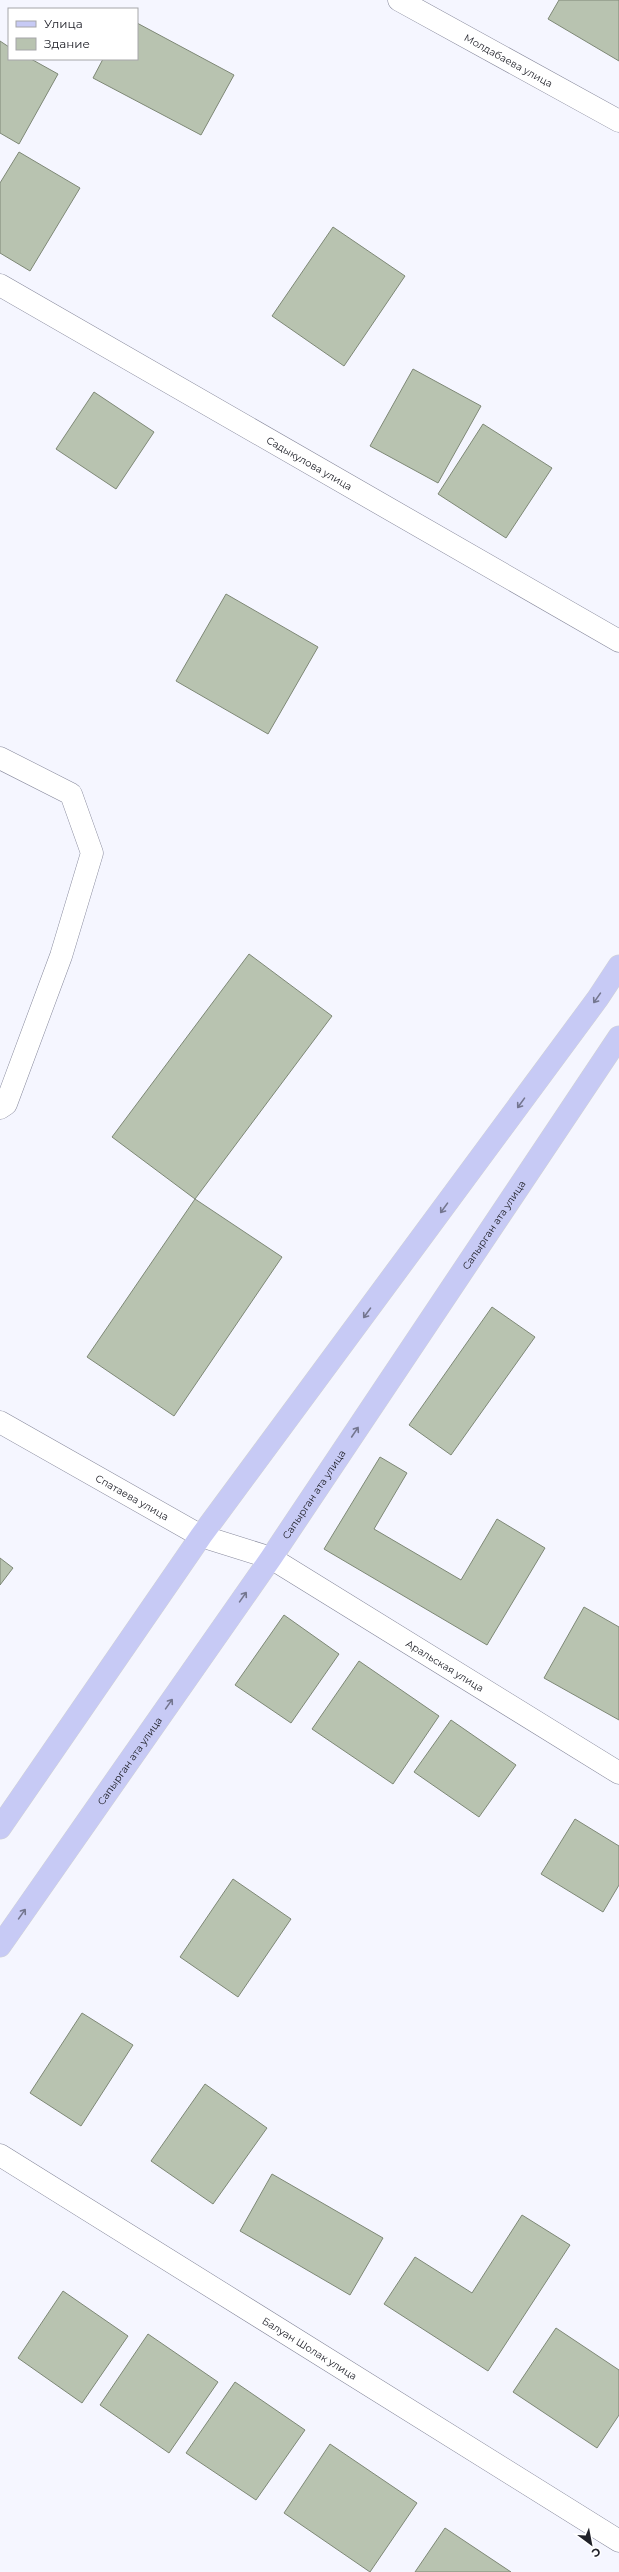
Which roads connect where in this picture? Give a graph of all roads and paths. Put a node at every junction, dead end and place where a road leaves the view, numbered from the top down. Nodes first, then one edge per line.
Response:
1 (399, 0) edge
2 (619, 121) edge
3 (0, 286) edge
4 (619, 641) edge
5 (0, 758) edge
6 (619, 966) edge
7 (619, 1036) edge
8 (0, 1108) edge
9 (0, 1422) edge
10 (201, 1536) junction
11 (271, 1558) junction
12 (619, 1773) edge
13 (0, 1828) edge
14 (0, 1946) edge
15 (0, 2155) edge
16 (619, 2541) edge

1 - 2 street, Молдабаева улица
3 - 4 street, Садыкулова улица
5 - 8 street
6 -> 10 main road
11 -> 7 main road, Сапырган ата улица
9 - 10 street, Спатаева улица
10 - 11 street, Спатаева улица
10 - 13 main road
11 - 12 street, Аральская улица
14 -> 11 main road, Сапырган ата улица
15 - 16 street, Балуан Шолак улица

